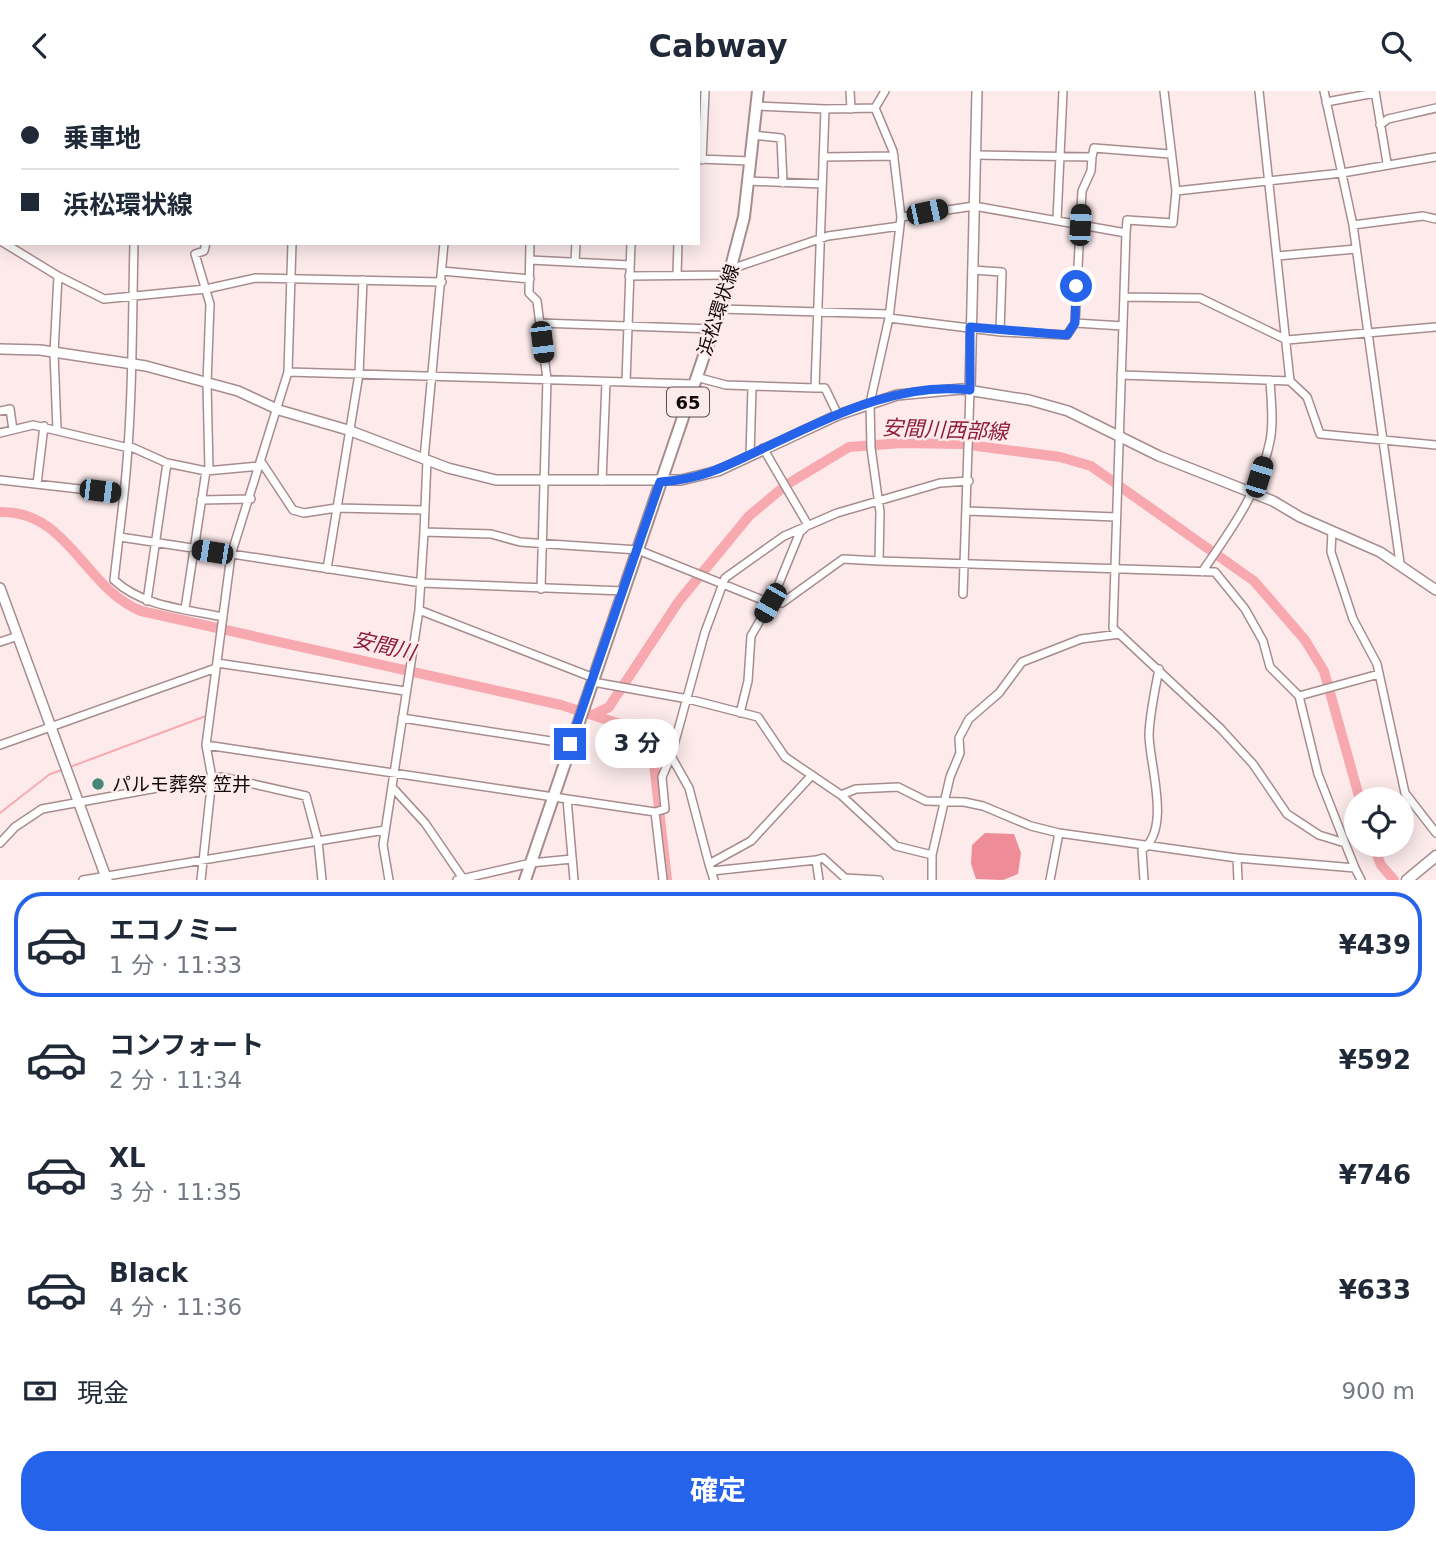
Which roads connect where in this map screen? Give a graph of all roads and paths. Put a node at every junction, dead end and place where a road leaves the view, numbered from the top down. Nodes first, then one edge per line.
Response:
1 (705, 91) edge
2 (758, 91) edge
3 (850, 91) edge
4 (885, 91) edge
5 (977, 91) edge
6 (1063, 91) edge
7 (1164, 91) edge
8 (1259, 91) edge
9 (1324, 91) edge
10 (1375, 92) edge
11 (1326, 102) junction
12 (757, 106) junction
13 (875, 108) junction
14 (825, 109) junction
15 (1436, 109) edge
16 (850, 110) junction
17 (1380, 125) junction
18 (753, 135) junction
19 (1170, 154) junction
20 (976, 155) junction
21 (894, 156) junction
22 (823, 157) junction
23 (1061, 157) junction
24 (1092, 157) junction
25 (1436, 157) edge
26 (700, 160) edge
27 (750, 161) junction
28 (1387, 163) junction
29 (1342, 173) junction
30 (1269, 180) junction
31 (748, 181) junction
32 (783, 183) junction
33 (822, 184) junction
34 (1176, 191) junction
35 (974, 206) junction
36 (901, 217) junction
37 (1436, 219) edge
38 (1057, 220) junction
39 (1080, 225) junction
40 (1353, 225) junction
41 (900, 226) junction
42 (1126, 233) junction
43 (821, 239) junction
44 (6, 245) edge
45 (134, 245) edge
46 (206, 245) edge
47 (292, 245) edge
48 (444, 245) edge
49 (530, 245) edge
50 (576, 245) edge
51 (631, 245) edge
52 (678, 245) edge
53 (1356, 249) junction
54 (1277, 256) junction
55 (530, 260) junction
56 (575, 262) junction
57 (630, 265) junction
58 (972, 270) junction
59 (442, 271) junction
60 (730, 272) junction
61 (677, 275) junction
62 (58, 276) junction
63 (629, 276) junction
64 (292, 278) junction
65 (530, 279) junction
66 (363, 280) junction
67 (442, 282) junction
68 (206, 289) junction
69 (132, 296) junction
70 (1124, 297) junction
71 (720, 309) junction
72 (818, 312) junction
73 (888, 316) junction
74 (540, 323) junction
75 (1075, 323) junction
76 (628, 326) junction
77 (970, 327) junction
78 (1123, 327) junction
79 (1436, 327) edge
80 (713, 329) junction
81 (1000, 331) junction
82 (1368, 331) junction
83 (1287, 340) junction
84 (0, 349) edge
85 (54, 352) junction
86 (129, 362) junction
87 (288, 372) junction
88 (359, 374) junction
89 (1121, 375) junction
90 (434, 376) junction
91 (547, 379) junction
92 (1270, 380) junction
93 (695, 381) junction
94 (1290, 381) junction
95 (606, 382) junction
96 (626, 382) junction
97 (207, 383) junction
98 (752, 387) junction
99 (815, 388) junction
100 (970, 390) junction
101 (870, 403) junction
102 (279, 409) junction
103 (0, 411) edge
104 (838, 415) junction
105 (44, 426) junction
106 (13, 430) junction
107 (57, 430) junction
108 (348, 430) junction
109 (0, 433) edge
110 (1118, 436) junction
111 (1382, 440) junction
112 (1436, 445) edge
113 (129, 447) junction
114 (763, 448) junction
115 (750, 456) junction
116 (426, 459) junction
117 (167, 463) junction
118 (261, 465) junction
119 (208, 470) junction
120 (0, 479) edge
121 (602, 481) junction
122 (969, 481) junction
123 (545, 482) junction
124 (660, 482) junction
125 (37, 484) junction
126 (124, 494) junction
127 (1252, 494) junction
128 (251, 499) junction
129 (201, 500) junction
130 (878, 500) junction
131 (336, 508) junction
132 (423, 510) junction
133 (967, 511) junction
134 (1116, 517) junction
135 (808, 525) junction
136 (1332, 531) junction
137 (424, 532) junction
138 (120, 537) junction
139 (156, 543) junction
140 (543, 544) junction
141 (194, 549) junction
142 (638, 551) junction
143 (231, 555) junction
144 (879, 561) junction
145 (964, 563) junction
146 (1400, 563) junction
147 (327, 569) junction
148 (1114, 569) junction
149 (1202, 572) junction
150 (422, 583) junction
151 (720, 584) junction
152 (0, 588) edge
153 (541, 589) junction
154 (624, 590) junction
155 (1436, 590) edge
156 (963, 594) dead end
157 (147, 601) junction
158 (770, 603) junction
159 (184, 609) junction
160 (419, 610) junction
161 (223, 617) junction
162 (1121, 634) junction
163 (18, 636) junction
164 (0, 642) edge
165 (216, 665) junction
166 (1159, 669) junction
167 (1380, 674) junction
168 (594, 680) junction
169 (405, 691) junction
170 (1299, 696) junction
171 (688, 699) junction
172 (740, 713) junction
173 (402, 718) junction
174 (52, 728) junction
175 (570, 744) junction
176 (0, 745) edge
177 (206, 745) junction
178 (671, 756) junction
179 (393, 773) junction
180 (812, 775) junction
181 (212, 778) junction
182 (392, 787) junction
183 (841, 796) junction
184 (553, 797) junction
185 (567, 799) junction
186 (945, 801) junction
187 (79, 803) junction
188 (658, 812) junction
189 (385, 830) junction
190 (1059, 833) junction
191 (1436, 833) edge
192 (1344, 839) edge
193 (318, 841) junction
194 (1344, 842) edge
195 (0, 843) edge
196 (1149, 845) junction
197 (932, 855) junction
198 (1436, 856) edge
199 (1351, 857) edge
200 (1237, 858) junction
201 (572, 859) junction
202 (204, 860) junction
203 (816, 860) junction
204 (531, 863) junction
205 (710, 868) junction
206 (1355, 868) junction
207 (106, 878) edge
208 (461, 879) edge
209 (83, 880) edge
210 (201, 880) edge
211 (322, 880) edge
212 (390, 880) edge
213 (525, 880) edge
214 (574, 880) edge
215 (663, 880) edge
216 (714, 880) edge
217 (818, 880) edge
218 (879, 880) edge
219 (932, 880) edge
220 (1050, 880) edge
221 (1144, 880) edge
222 (1238, 880) edge
223 (1361, 880) edge
224 (1407, 880) edge

1 - 26 street
2 - 12 main road, 浜松環状線 / 65
3 - 16 street
4 - 13 street
5 - 20 street
6 - 23 street
7 - 19 street
8 - 30 street
9 - 11 street
10 - 11 street
10 - 17 street
11 - 29 street
12 - 14 street
12 - 18 main road, 浜松環状線 / 65
13 - 16 street
13 - 21 street
14 - 16 street
14 - 22 street
15 - 17 street
17 - 28 street
18 - 27 main road, 浜松環状線 / 65
18 - 32 street
19 - 24 street
19 - 34 street
20 - 23 street
20 - 35 street
21 - 22 street
21 - 36 street
22 - 33 street
23 - 24 street
23 - 38 street
24 - 39 street
25 - 28 street
26 - 27 street
27 - 31 main road, 浜松環状線 / 65
28 - 29 street
29 - 30 street
29 - 40 street
30 - 34 street
30 - 54 street
31 - 32 street
31 - 60 main road, 浜松環状線 / 65
32 - 33 street
33 - 43 street
34 - 42 street
35 - 36 street
35 - 38 street
35 - 58 street
36 - 41 street
37 - 40 street
38 - 39 street
39 - 42 street
39 - 75 street
40 - 53 street
41 - 43 street
41 - 73 street
42 - 70 street
43 - 60 street
43 - 72 street
44 - 62 street
45 - 69 street
46 - 68 street
47 - 64 street
48 - 59 street
49 - 55 street
50 - 56 street
51 - 57 street
52 - 61 street
53 - 54 street
53 - 82 street
54 - 83 street
55 - 56 street
55 - 65 street
56 - 57 street
57 - 63 street
58 - 77 street
58 - 81 street
59 - 65 street
59 - 67 street
60 - 61 street
60 - 71 main road, 浜松環状線 / 65
61 - 63 street
62 - 69 street
62 - 85 street
63 - 76 street
64 - 66 street
64 - 68 street
64 - 87 street
65 - 74 street
66 - 67 street
66 - 88 street
67 - 90 street
68 - 69 street
68 - 97 street
69 - 86 street
70 - 78 street
70 - 83 street
71 - 72 street
71 - 80 main road, 浜松環状線 / 65
72 - 73 street
72 - 99 street
73 - 77 street
73 - 101 street
74 - 76 street
74 - 91 street
75 - 78 street
75 - 81 street
76 - 80 street
76 - 96 street
77 - 81 street
77 - 100 street
78 - 89 street
79 - 82 street
80 - 93 main road, 浜松環状線 / 65
82 - 83 street
82 - 111 street
83 - 94 street
84 - 85 street
85 - 86 street
85 - 107 street
86 - 97 street
86 - 113 street
87 - 88 street
87 - 102 street
88 - 90 street
88 - 108 street
89 - 92 street
89 - 110 street
90 - 91 street
90 - 116 street
91 - 95 street
91 - 123 street
92 - 94 street
92 - 127 street
93 - 96 street
93 - 98 street
93 - 124 main road, 浜松環状線 / 65
94 - 111 street
95 - 96 street
95 - 121 street
97 - 102 street
97 - 119 street
98 - 99 street
98 - 115 street
99 - 104 street
100 - 101 street
100 - 110 street
100 - 122 street
101 - 104 street
101 - 130 street
102 - 108 street
102 - 118 street
103 - 106 street
104 - 114 street
105 - 106 street
105 - 107 street
105 - 125 street
106 - 109 street
107 - 113 street
108 - 116 street
108 - 131 street
110 - 127 street
110 - 134 street
111 - 112 street
111 - 146 street
113 - 117 street
113 - 126 street
114 - 115 street
114 - 135 street
115 - 124 street
116 - 123 street
116 - 132 street
117 - 119 street
117 - 139 street
118 - 119 street
118 - 128 street
118 - 131 street
119 - 129 street
120 - 125 street
121 - 123 street
121 - 124 street
122 - 130 street
122 - 133 street
123 - 140 street
124 - 142 main road, 浜松環状線 / 65
125 - 126 street
126 - 138 street
127 - 136 street
127 - 149 street
128 - 129 street
128 - 143 street
129 - 141 street
130 - 135 street
130 - 144 street
131 - 132 street
131 - 147 street
132 - 137 street
133 - 134 street
133 - 145 street
134 - 148 street
135 - 151 street
135 - 158 street
136 - 146 street
136 - 167 street
137 - 140 street
137 - 150 street
138 - 139 street
138 - 157 street
139 - 141 street
139 - 157 street
140 - 142 street
140 - 153 street
141 - 143 street
141 - 159 street
142 - 151 street
142 - 154 main road, 浜松環状線 / 65
143 - 147 street
143 - 161 street
144 - 145 street
144 - 158 street
145 - 148 street
145 - 156 street
146 - 155 street
147 - 150 street
148 - 149 street
148 - 162 street
149 - 170 street
150 - 153 street
150 - 160 street
151 - 158 street
151 - 171 street
152 - 163 street
153 - 154 street
154 - 168 main road, 浜松環状線 / 65
157 - 159 street
158 - 172 street
159 - 161 street
160 - 168 street
160 - 169 street
161 - 165 street
162 - 166 street
162 - 186 street
163 - 164 street
163 - 174 street
165 - 169 street
165 - 174 street
165 - 177 street
166 - 194 street
166 - 196 street
167 - 170 street
167 - 191 street
168 - 171 street
168 - 175 main road, 浜松環状線 / 65
169 - 173 street
170 - 192 street
171 - 172 street
171 - 178 street
172 - 180 street
173 - 175 street
173 - 179 street
174 - 176 street
174 - 187 street
175 - 184 main road, 浜松環状線 / 65
177 - 179 street
177 - 181 street
178 - 188 street
178 - 205 street
179 - 182 street
179 - 184 street
180 - 183 street
180 - 205 street
181 - 187 street
181 - 193 street
181 - 202 street
182 - 189 street
182 - 208 street
183 - 186 street
183 - 197 street
184 - 185 street
184 - 204 main road, 浜松環状線 / 65
185 - 188 street
185 - 201 street
186 - 190 street
186 - 197 street
187 - 195 street
187 - 207 street
188 - 215 street
189 - 193 street
189 - 212 street
190 - 196 street
190 - 220 street
193 - 202 street
193 - 211 street
196 - 200 street
196 - 221 street
197 - 219 street
198 - 224 main road
199 - 206 street
200 - 206 street
200 - 222 street
201 - 204 street
201 - 214 street
202 - 207 street
202 - 210 street
203 - 205 street
203 - 217 street
203 - 218 street
204 - 208 street
204 - 213 main road, 浜松環状線 / 65
205 - 216 street
206 - 223 street
207 - 209 street

